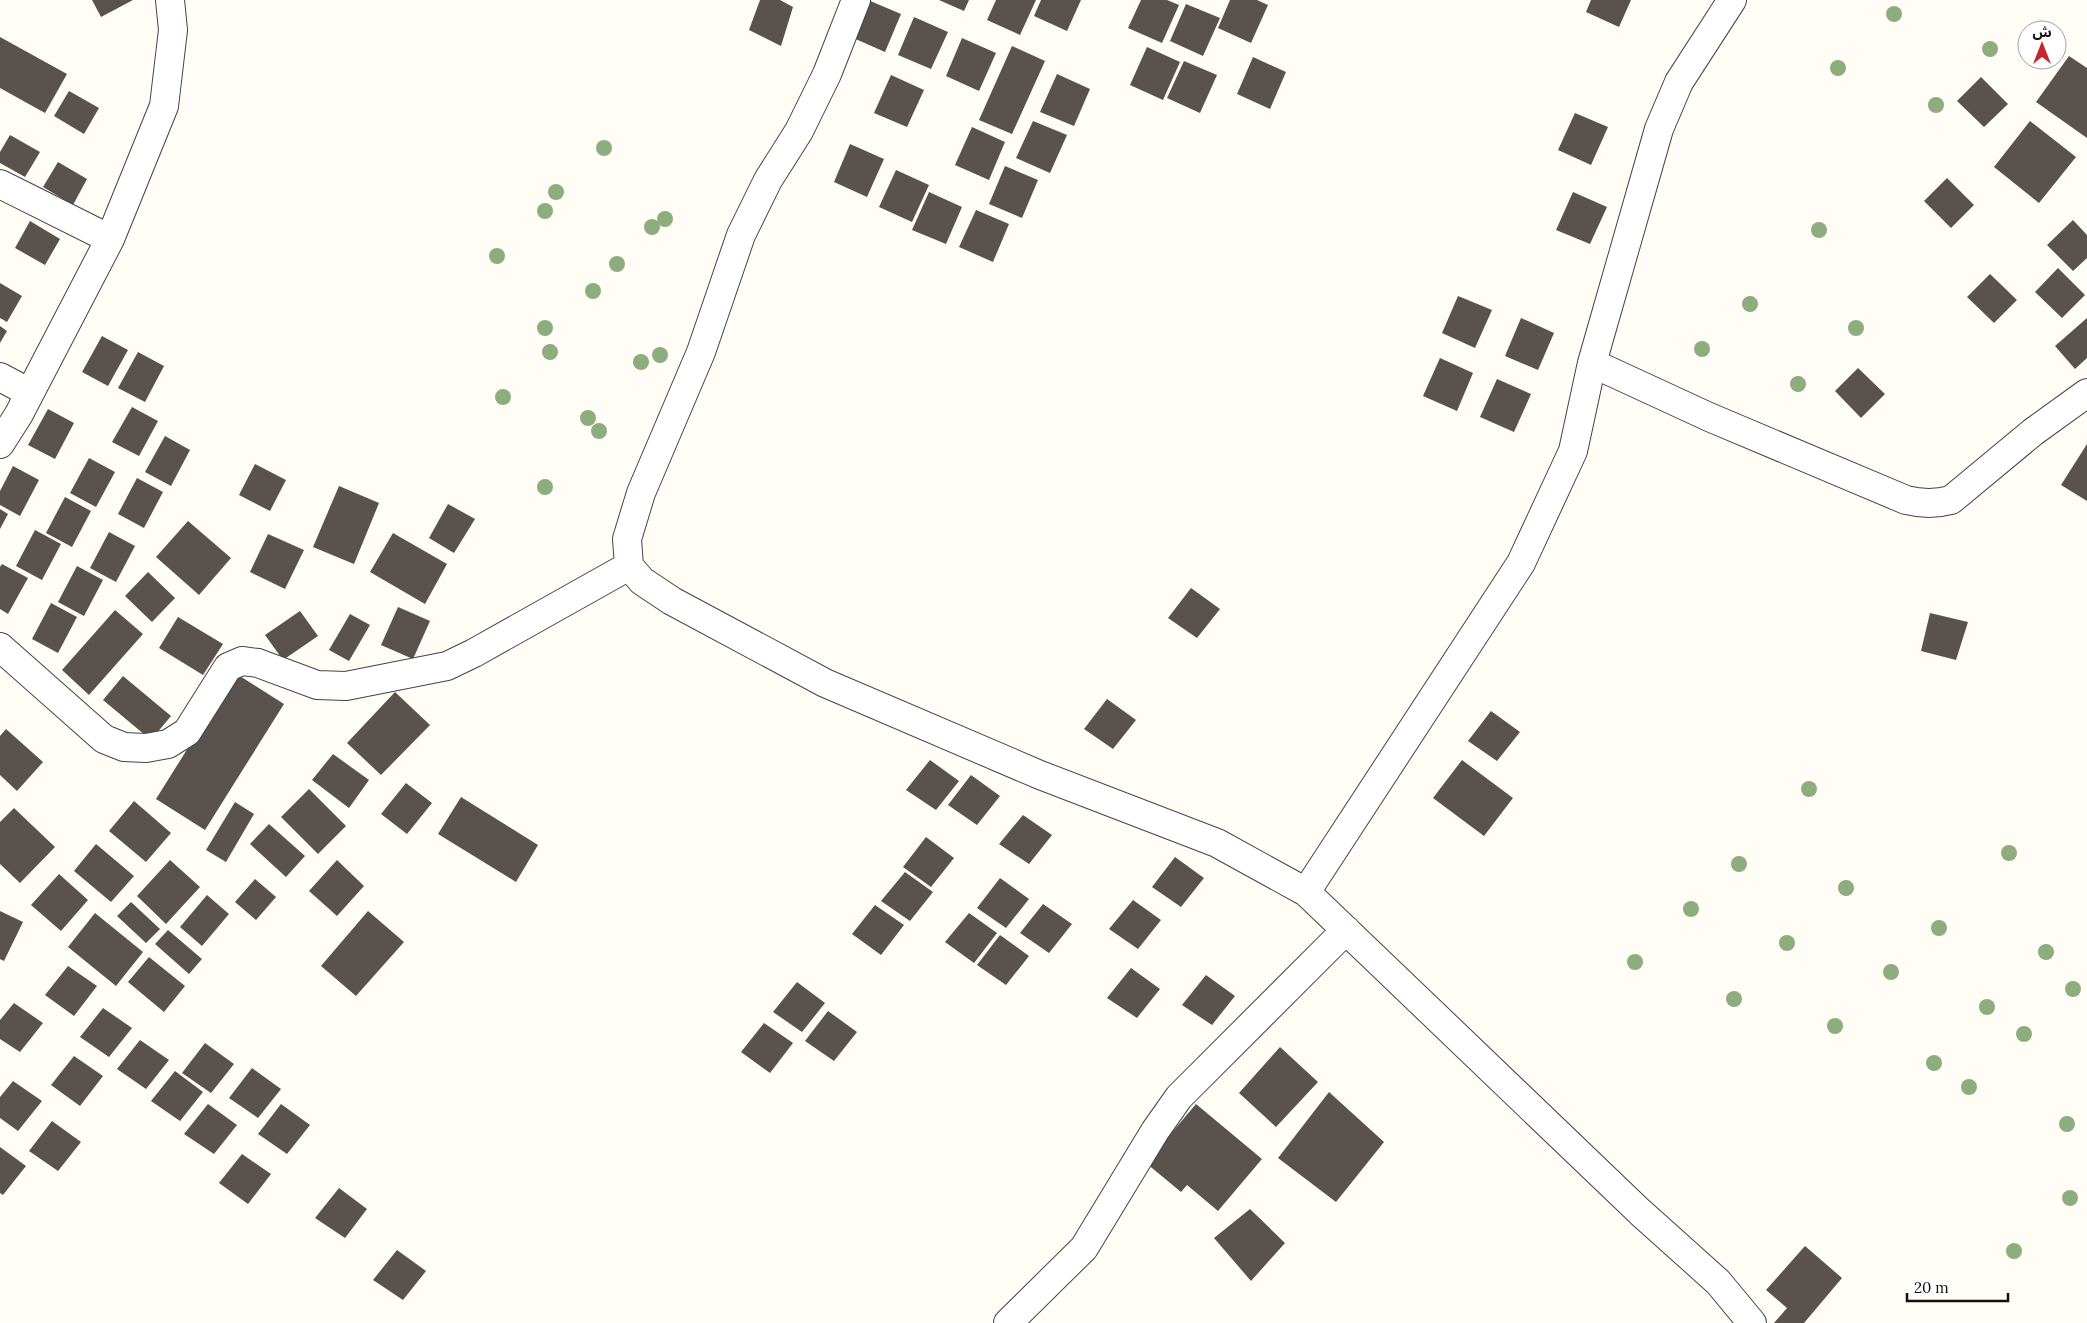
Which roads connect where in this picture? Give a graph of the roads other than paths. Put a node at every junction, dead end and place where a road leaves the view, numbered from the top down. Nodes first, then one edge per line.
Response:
1 (170, 0) edge
2 (856, 0) edge
3 (1732, 0) edge
4 (0, 184) edge
5 (110, 239) junction
6 (1592, 363) junction
7 (0, 377) edge
8 (30, 393) junction
9 (2087, 393) edge
10 (0, 444) edge
11 (630, 566) junction
12 (0, 647) edge
13 (1306, 892) junction
14 (1346, 930) junction
15 (1008, 1323) edge
16 (1752, 1323) edge

1 - 5 street
2 - 11 street
3 - 6 street
4 - 5 street
5 - 8 street
6 - 9 street
6 - 13 street
7 - 8 street
8 - 10 street
11 - 12 street
11 - 13 street
13 - 14 street
14 - 15 street
14 - 16 street

